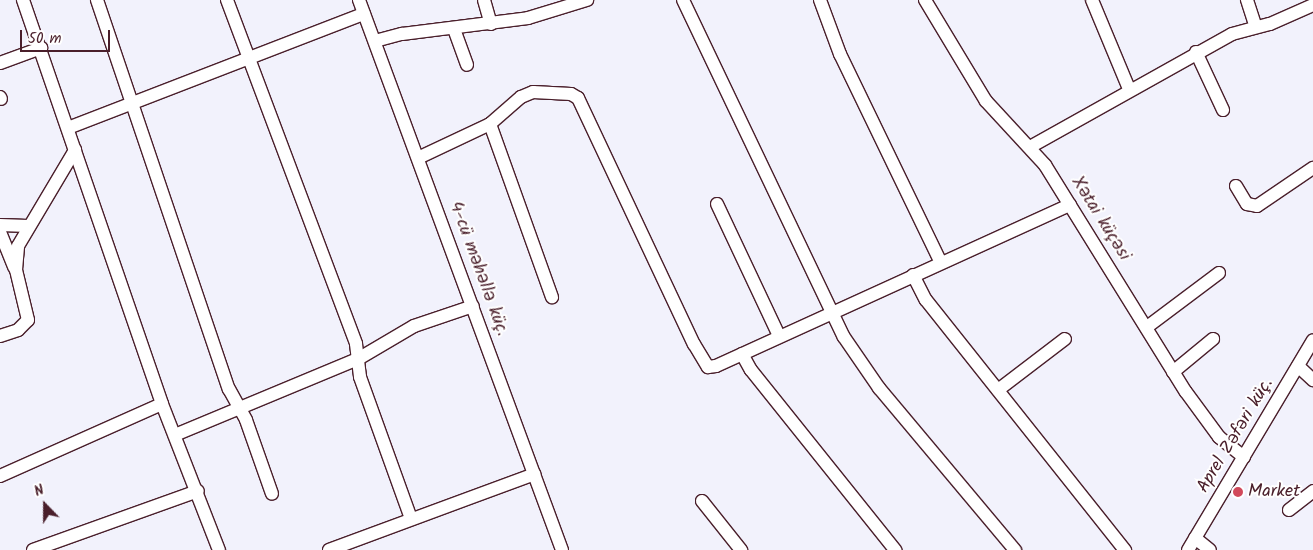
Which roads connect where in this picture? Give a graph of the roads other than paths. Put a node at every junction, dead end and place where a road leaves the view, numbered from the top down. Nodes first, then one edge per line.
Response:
1 (23, 0) edge
2 (97, 0) edge
3 (227, 0) edge
4 (359, 0) edge
5 (484, 0) edge
6 (587, 0) edge
7 (684, 0) edge
8 (820, 0) edge
9 (925, 0) edge
10 (1092, 0) edge
11 (1247, 0) edge
12 (1313, 6) edge
13 (364, 14) junction
14 (491, 24) junction
15 (1256, 27) junction
16 (454, 29) junction
17 (375, 41) junction
18 (41, 48) junction
19 (1196, 52) junction
20 (248, 59) junction
21 (0, 63) edge
22 (467, 65) dead end
23 (1130, 89) junction
24 (132, 104) junction
25 (1223, 110) dead end
26 (490, 124) junction
27 (68, 128) junction
28 (1030, 147) junction
29 (75, 150) junction
30 (418, 158) junction
31 (1313, 168) edge
32 (1236, 186) dead end
33 (717, 204) dead end
34 (1070, 205) junction
35 (0, 225) edge
36 (28, 226) junction
37 (0, 232) edge
38 (941, 263) junction
39 (16, 270) junction
40 (1219, 273) dead end
41 (913, 275) junction
42 (552, 297) dead end
43 (473, 306) junction
44 (831, 312) junction
45 (1147, 327) junction
46 (0, 336) edge
47 (779, 336) junction
48 (1065, 339) dead end
49 (1213, 339) dead end
50 (1313, 340) edge
51 (742, 354) junction
52 (358, 359) junction
53 (1298, 366) junction
54 (1172, 372) junction
55 (1313, 380) edge
56 (998, 390) junction
57 (162, 404) junction
58 (240, 410) junction
59 (176, 435) junction
60 (1244, 457) junction
61 (534, 474) junction
62 (0, 476) edge
63 (198, 491) junction
64 (1313, 491) edge
65 (272, 494) dead end
66 (702, 501) dead end
67 (1289, 510) dead end
68 (411, 519) junction
69 (1195, 538) junction
70 (33, 550) edge
71 (219, 550) edge
72 (329, 550) edge
73 (562, 550) edge
74 (740, 550) edge
75 (895, 550) edge
76 (1015, 550) edge
77 (1125, 550) edge
78 (1188, 550) edge
79 (1210, 550) edge

1 - 18 street
2 - 24 street
3 - 20 street
4 - 13 street, 4-cü məhəllə küç.
5 - 14 street
6 - 14 street
7 - 44 street
8 - 38 street
9 - 28 street, Xətai küçəsi
10 - 23 street
11 - 15 street
12 - 15 street
13 - 17 street, 4-cü məhəllə küç.
13 - 20 street
14 - 16 street
15 - 19 street
16 - 17 street
16 - 22 street
17 - 30 street, 4-cü məhəllə küç.
18 - 21 street
18 - 27 street
19 - 23 street
19 - 25 street
20 - 24 street
20 - 52 street
23 - 28 street
24 - 27 street
24 - 58 street
26 - 30 street
26 - 42 street
26 - 51 street
27 - 29 street
28 - 34 street, Xətai küçəsi
29 - 36 street
29 - 57 street
30 - 43 street, 4-cü məhəllə küç.
31 - 32 street
33 - 47 street
34 - 38 street
34 - 45 street, Xətai küçəsi
35 - 36 street
36 - 39 street
37 - 39 street
38 - 41 street
39 - 46 street
40 - 45 street
41 - 44 street
41 - 56 street
43 - 52 street
43 - 61 street, 4-cü məhəllə küç.
44 - 47 street
44 - 76 street
45 - 54 street, Xətai küçəsi
47 - 51 street
48 - 56 street
49 - 54 street
50 - 53 street, Aprel Zəfəri küç.
51 - 75 street
52 - 58 street
52 - 68 street
53 - 55 street
53 - 60 street, Aprel Zəfəri küç.
54 - 60 street, Xətai küçəsi
56 - 77 street
57 - 59 street
57 - 62 street
58 - 59 street
58 - 65 street
59 - 63 street
60 - 69 street, Aprel Zəfəri küç.
61 - 68 street
61 - 73 street, 4-cü məhəllə küç.
63 - 70 street
63 - 71 street
64 - 67 street
66 - 74 street
68 - 72 street
69 - 78 street, Aprel Zəfəri küç.
69 - 79 street

